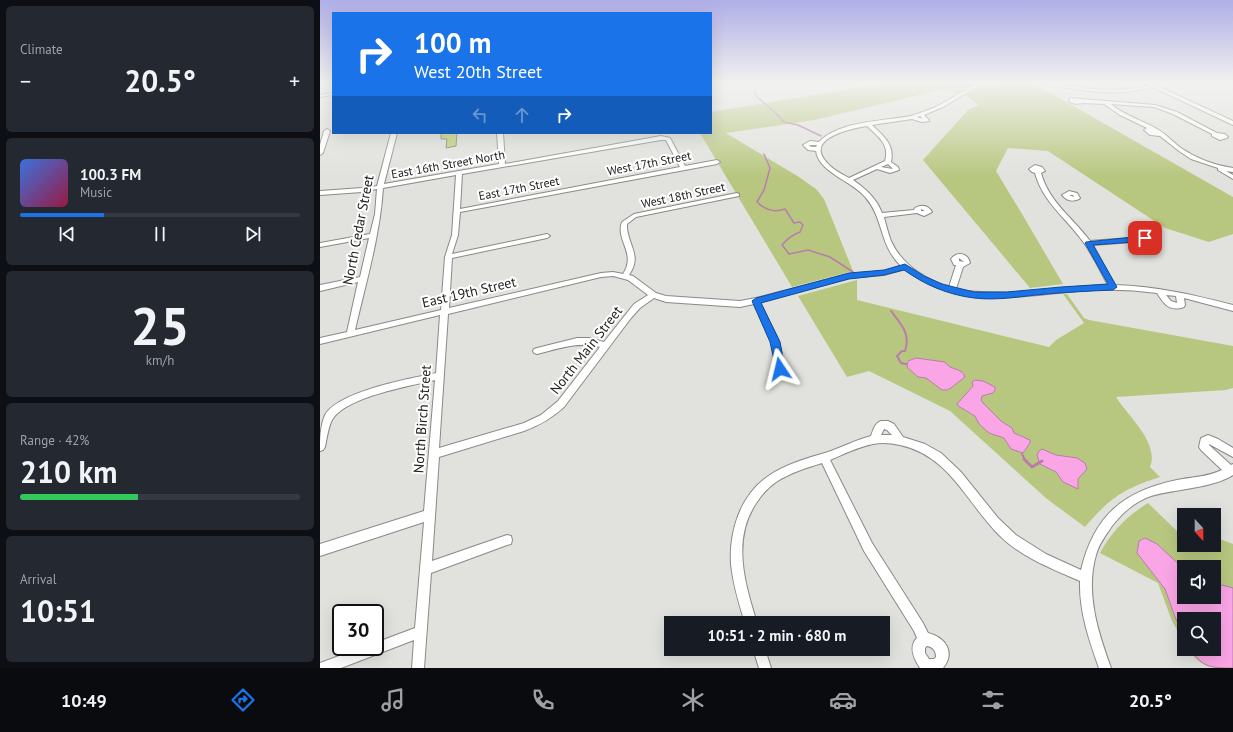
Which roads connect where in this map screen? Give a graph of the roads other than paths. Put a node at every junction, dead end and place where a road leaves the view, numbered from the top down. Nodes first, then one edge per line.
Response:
1 (921, 114) joint
2 (1120, 114) edge
3 (1177, 114) edge
4 (1214, 114) edge
5 (912, 117) junction
6 (1233, 123) edge
7 (869, 125) junction
8 (330, 130) edge
9 (320, 132) edge
10 (394, 134) edge
11 (500, 134) edge
12 (1216, 134) dead end
13 (320, 153) edge
14 (889, 159) junction
15 (717, 162) dead end
16 (502, 166) junction
17 (1217, 167) junction
18 (683, 168) junction
19 (878, 168) junction
20 (1233, 170) edge
21 (1038, 172) dead end
22 (459, 173) junction
23 (1233, 177) edge
24 (850, 180) junction
25 (585, 186) joint
26 (380, 187) junction
27 (320, 193) edge
28 (737, 195) dead end
29 (1047, 197) junction
30 (1061, 197) dead end
31 (456, 211) junction
32 (918, 211) dead end
33 (882, 215) junction
34 (374, 235) junction
35 (547, 236) dead end
36 (1134, 240) dead end
37 (1088, 243) junction
38 (320, 245) edge
39 (448, 257) junction
40 (960, 264) dead end
41 (905, 267) junction
42 (625, 276) junction
43 (363, 279) junction
44 (1113, 287) junction
45 (320, 288) edge
46 (952, 290) junction
47 (1160, 292) junction
48 (652, 295) junction
49 (1180, 295) junction
50 (756, 301) junction
51 (1233, 308) edge
52 (444, 311) junction
53 (350, 334) junction
54 (320, 341) edge
55 (606, 346) junction
56 (537, 351) dead end
57 (780, 369) dead end
58 (440, 375) junction
59 (875, 439) junction
60 (900, 441) junction
61 (320, 447) edge
62 (1233, 453) edge
63 (434, 454) junction
64 (824, 458) junction
65 (1232, 470) edge
66 (430, 515) junction
67 (507, 540) dead end
68 (320, 550) edge
69 (425, 569) junction
70 (1085, 577) junction
71 (749, 616) edge
72 (420, 632) junction
73 (924, 640) dead end
74 (761, 656) edge
75 (324, 668) edge
76 (418, 668) edge
77 (765, 668) edge
78 (1105, 668) edge

1 - 5 street
1 - 5 street
2 - 17 street
3 - 12 street
4 - 6 street
5 - 7 street
7 - 14 street
7 - 24 street
8 - 9 street
8 - 13 street
10 - 26 street, North Cedar Street
11 - 16 street
14 - 19 street
14 - 19 street
15 - 18 street, West 17th Street
16 - 18 street, East 16th Street North
16 - 22 street, East 16th Street North
17 - 20 street
17 - 23 street
18 - 25 street, West 17th Street
19 - 24 street
21 - 29 street
22 - 26 street, East 16th Street North
22 - 31 street, North Birch Street
24 - 33 street
25 - 31 street, East 17th Street
26 - 27 street, East 16th Street North
26 - 34 street, North Cedar Street
28 - 42 street, West 18th Street
29 - 30 street
29 - 37 street
31 - 39 street, North Birch Street
32 - 33 street
33 - 41 street
34 - 38 street
34 - 43 street, North Cedar Street
35 - 39 street
36 - 37 street
37 - 44 street
39 - 52 street, North Birch Street
40 - 46 street
41 - 46 street
41 - 50 street
42 - 48 street
42 - 52 street, East 19th Street
43 - 45 street
43 - 53 street, North Cedar Street
44 - 46 street
44 - 47 street
47 - 49 street
47 - 49 street
48 - 50 street
48 - 55 street, North Main Street
49 - 51 street
50 - 57 street
52 - 53 street, East 19th Street
52 - 58 street, North Birch Street
53 - 54 street, East 19th Street
55 - 56 street
55 - 63 street, North Main Street
58 - 61 street
58 - 63 street, North Birch Street
59 - 60 street
59 - 60 street
59 - 64 street
60 - 70 street
62 - 65 street
63 - 66 street, North Birch Street
64 - 71 street
64 - 73 street
65 - 70 street
66 - 68 street
66 - 69 street, North Birch Street
67 - 69 street
69 - 72 street, North Birch Street
70 - 78 street
72 - 75 street
72 - 76 street, North Birch Street
74 - 77 street

